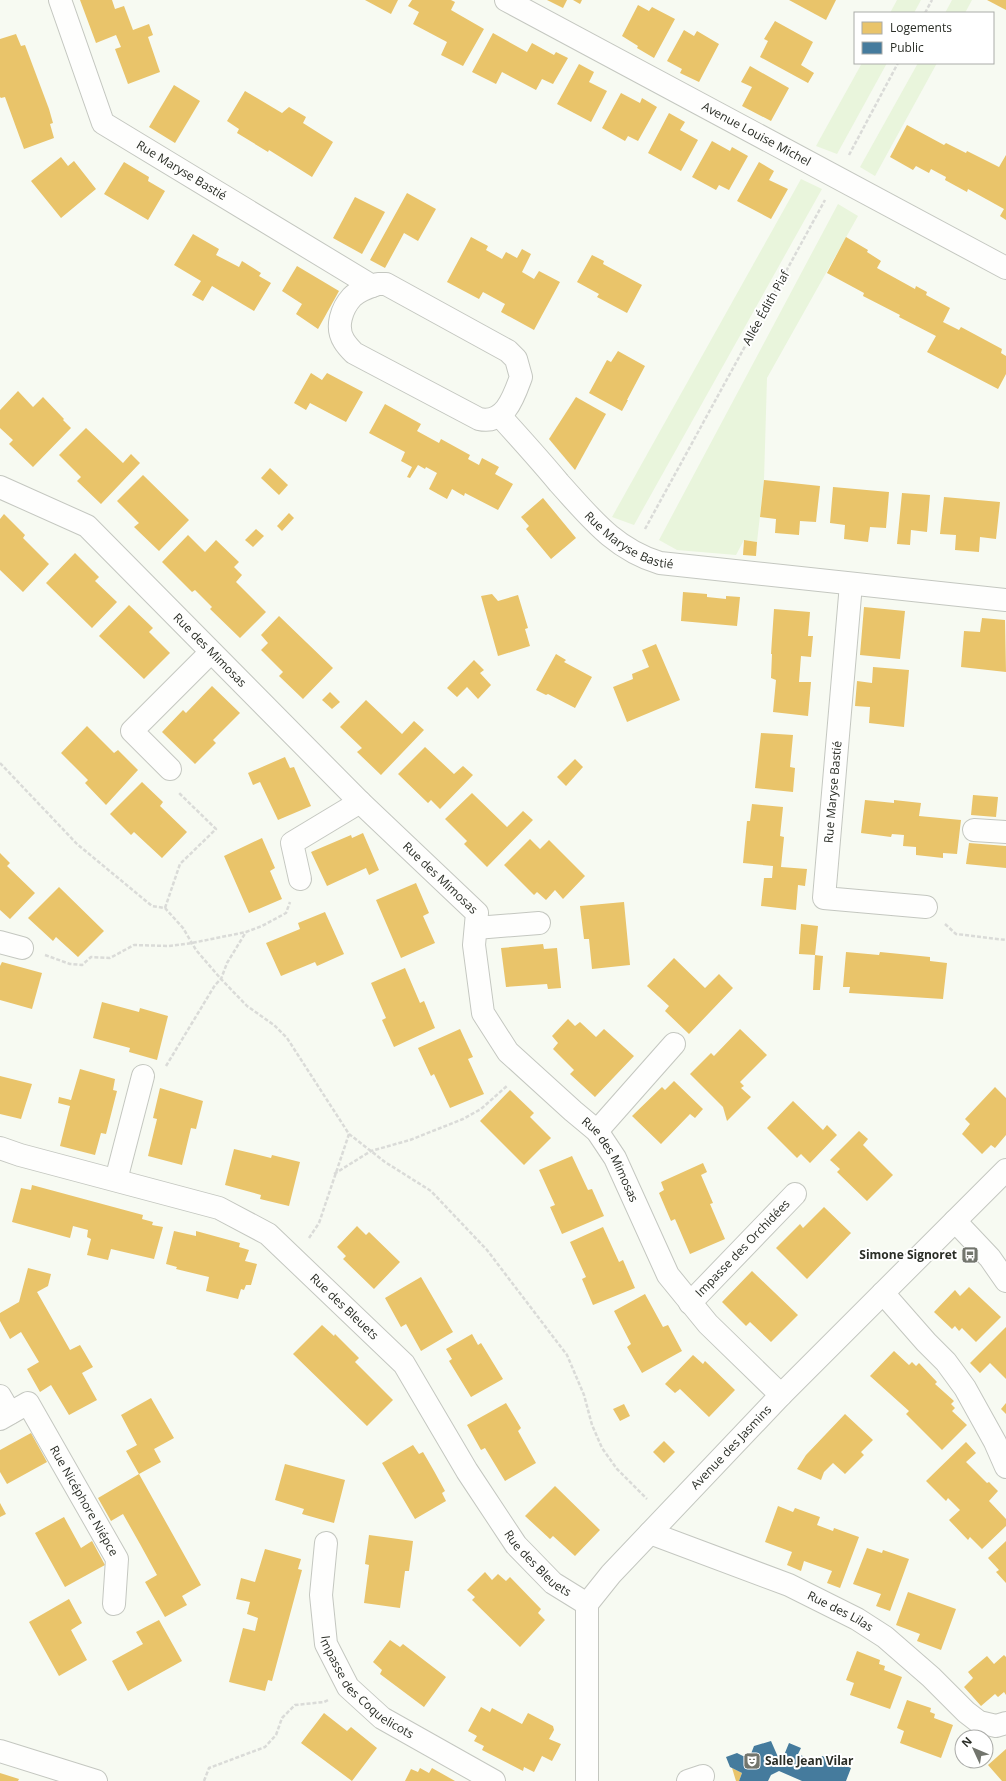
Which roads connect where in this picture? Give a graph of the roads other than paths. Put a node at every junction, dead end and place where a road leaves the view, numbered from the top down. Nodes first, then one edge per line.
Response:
1 (60, 0) edge
2 (507, 0) edge
3 (1006, 268) edge
4 (372, 286) junction
5 (500, 416) junction
6 (0, 487) edge
7 (851, 584) junction
8 (1006, 600) edge
9 (211, 652) junction
10 (170, 769) road end
11 (360, 802) junction
12 (974, 830) dead end
13 (1006, 832) edge
14 (300, 879) road end
15 (926, 907) road end
16 (539, 923) dead end
17 (476, 928) junction
18 (0, 942) edge
19 (22, 948) road end
20 (674, 1044) dead end
21 (143, 1076) road end
22 (597, 1131) junction
23 (0, 1148) edge
24 (1006, 1170) edge
25 (116, 1180) junction
26 (795, 1194) dead end
27 (955, 1221) junction
28 (1006, 1281) edge
29 (883, 1293) junction
30 (690, 1303) junction
31 (781, 1395) junction
32 (3, 1409) edge
33 (1006, 1467) edge
34 (650, 1533) junction
35 (326, 1543) dead end
36 (114, 1604) dead end
37 (587, 1604) junction
38 (1006, 1723) edge
39 (0, 1751) edge
40 (96, 1781) edge
41 (494, 1781) edge
42 (587, 1781) edge

1 - 4 street, Rue Maryse Bastié
2 - 3 street, Avenue Louise Michel
4 - 5 street, Rue Maryse Bastié
4 - 5 street
5 - 7 street, Rue Maryse Bastié
6 - 9 street, Rue des Mimosas
7 - 8 street, Rue Maryse Bastié
7 - 15 street, Rue Maryse Bastié
9 - 10 street
9 - 11 street, Rue des Mimosas
11 - 14 street
11 - 17 street, Rue des Mimosas
12 - 13 street
16 - 17 street
17 - 22 street, Rue des Mimosas
18 - 19 street
20 - 22 street
21 - 25 street
22 - 30 street, Rue des Mimosas
23 - 25 street, Rue des Bleuets
24 - 27 street, Avenue des Jasmins
25 - 37 street, Rue des Bleuets
26 - 30 street, Impasse des Orchidées
27 - 28 street
27 - 29 street, Avenue des Jasmins
29 - 31 street, Avenue des Jasmins
29 - 33 street
30 - 31 street, Rue des Mimosas
31 - 34 street, Avenue des Jasmins
32 - 36 street, Rue Nicéphore Niépce
34 - 37 street, Avenue des Jasmins
34 - 38 street, Rue des Lilas
35 - 41 street, Impasse des Coquelicots
37 - 42 street
39 - 40 street

